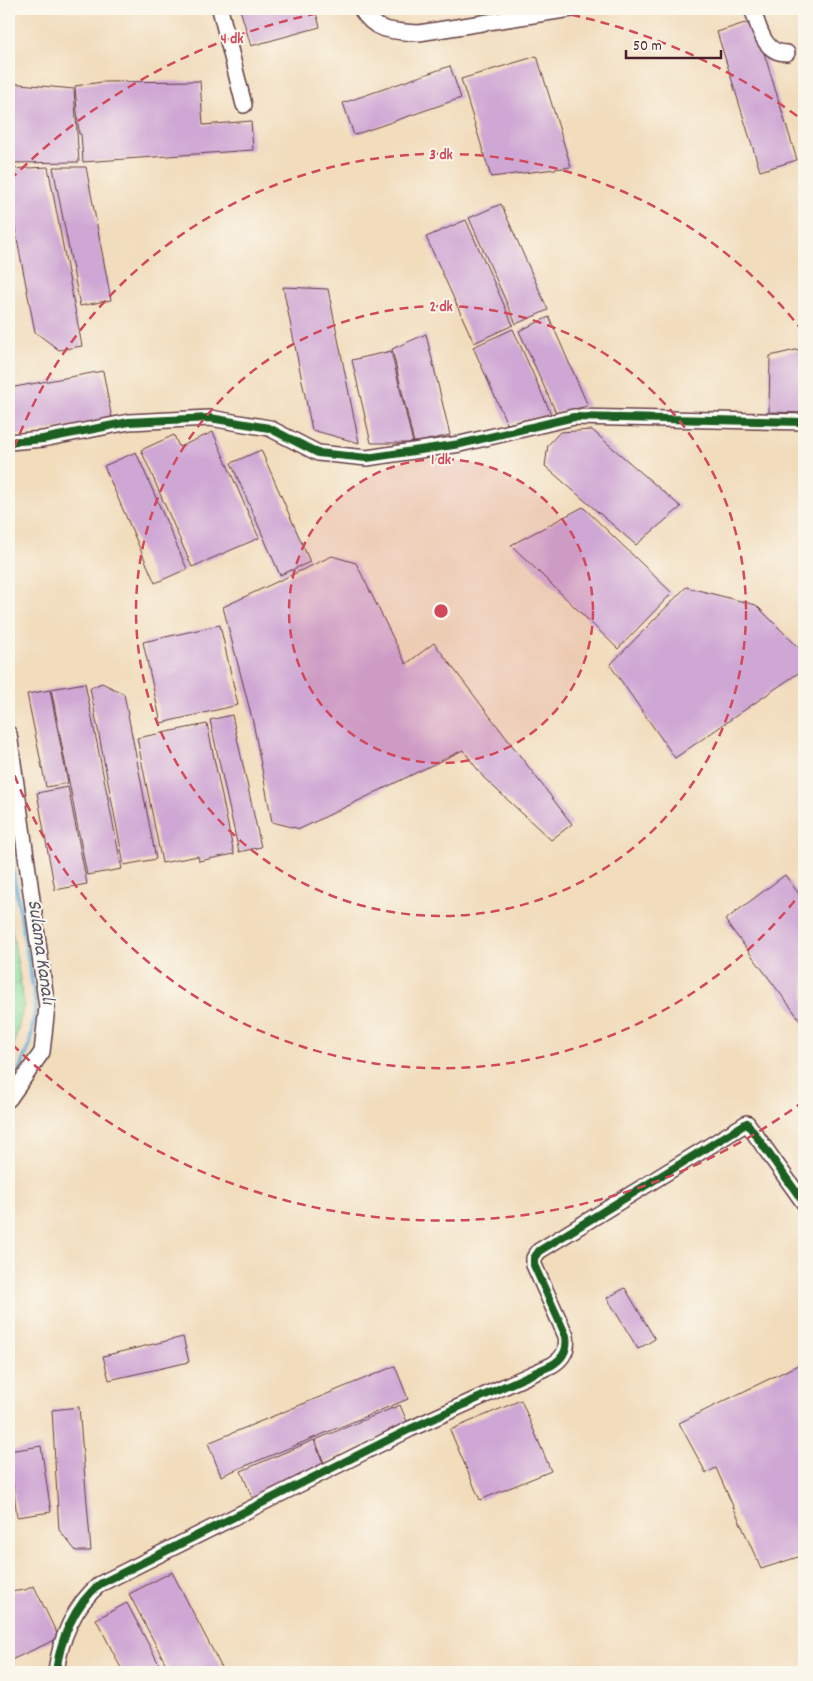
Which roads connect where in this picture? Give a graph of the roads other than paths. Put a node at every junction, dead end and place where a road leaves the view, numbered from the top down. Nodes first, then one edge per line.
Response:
1 (220, 9) edge
2 (361, 9) edge
3 (571, 9) edge
4 (752, 9) edge
5 (787, 53) dead end
6 (244, 105) dead end
7 (804, 422) edge
8 (9, 442) edge
9 (9, 734) edge
10 (9, 1099) edge
11 (804, 1203) edge
12 (56, 1672) edge

1 - 6 street
2 - 3 street
4 - 5 street
7 - 8 street
9 - 10 street
11 - 12 street

